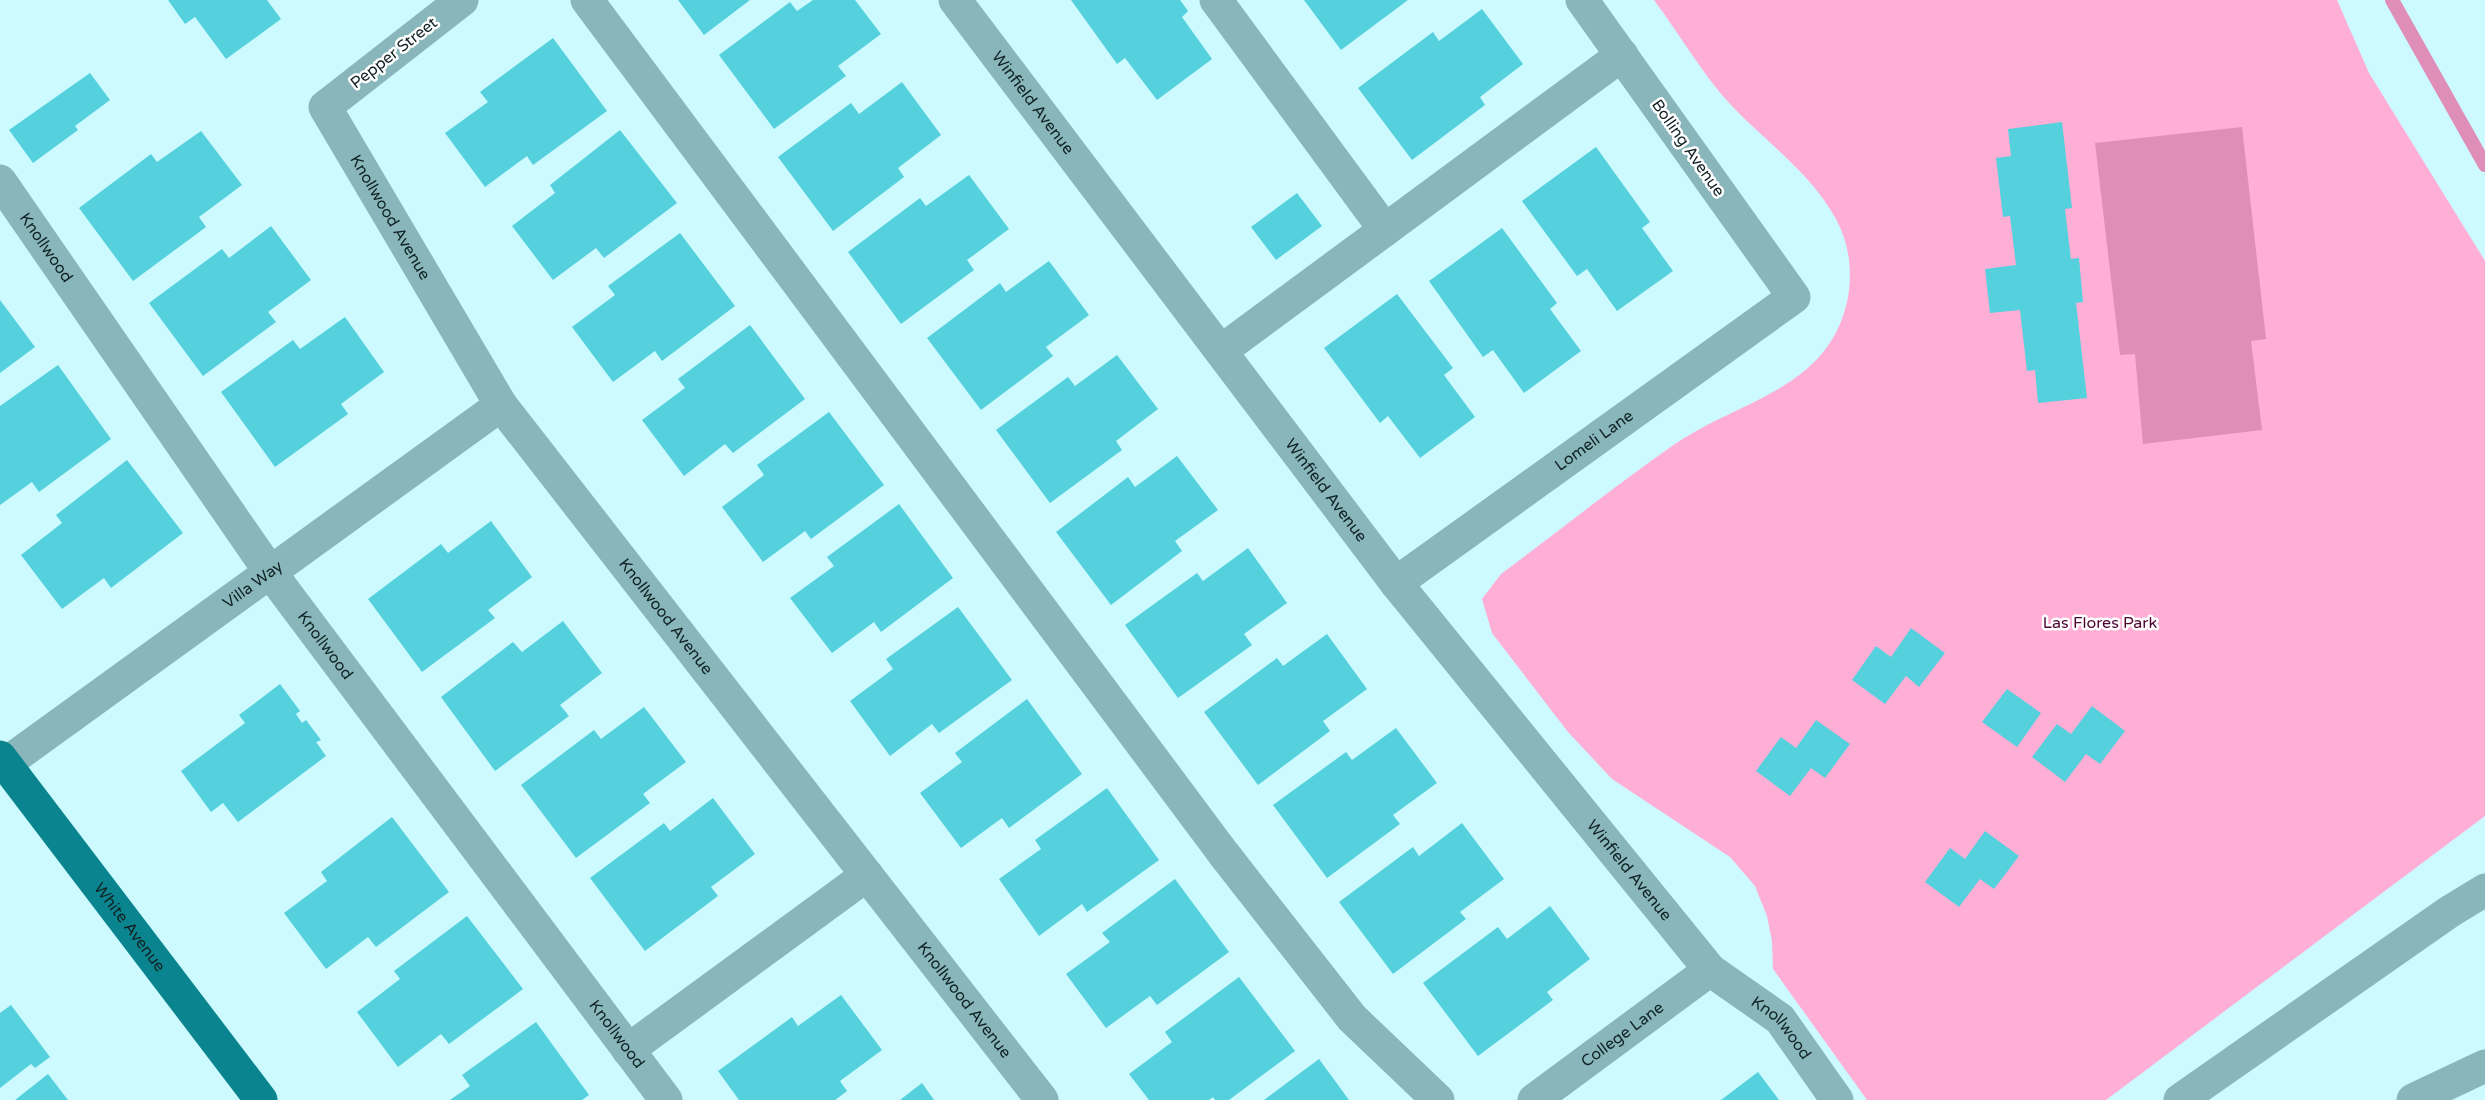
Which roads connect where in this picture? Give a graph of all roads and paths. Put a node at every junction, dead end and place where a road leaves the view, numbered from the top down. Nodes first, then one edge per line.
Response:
1 (462, 0) edge
2 (587, 0) edge
3 (955, 0) edge
4 (1216, 0) edge
5 (1582, 0) edge
6 (1622, 55) junction
7 (325, 107) joint
8 (0, 181) edge
9 (1385, 230) junction
10 (1794, 297) joint
11 (1221, 351) junction
12 (501, 405) junction
13 (270, 572) junction
14 (1396, 583) junction
15 (3, 760) edge
16 (867, 875) junction
17 (2485, 890) edge
18 (1710, 970) junction
19 (628, 1050) junction
20 (2485, 1066) edge
21 (2200, 1094) edge
22 (261, 1100) edge
23 (666, 1100) edge
24 (1042, 1100) edge
25 (1438, 1100) edge
26 (1534, 1100) edge
27 (1837, 1100) edge
28 (2413, 1100) edge

1 - 7 street, Pepper Street
2 - 25 street
3 - 11 street, Winfield Avenue
4 - 9 street
5 - 6 street, Bolling Avenue
6 - 9 street
6 - 10 street, Bolling Avenue
7 - 12 street, Knollwood Avenue
8 - 13 street, Knollwood
9 - 11 street
10 - 14 street, Lomeli Lane
11 - 14 street, Winfield Avenue
12 - 13 street, Villa Way
12 - 16 street, Knollwood Avenue
13 - 15 street, Villa Way
13 - 19 street, Knollwood
14 - 18 street, Winfield Avenue
15 - 22 main road, White Avenue
16 - 19 street
16 - 24 street, Knollwood Avenue
17 - 21 street
18 - 26 street, College Lane
18 - 27 street, Knollwood
19 - 23 street, Knollwood
20 - 28 street

